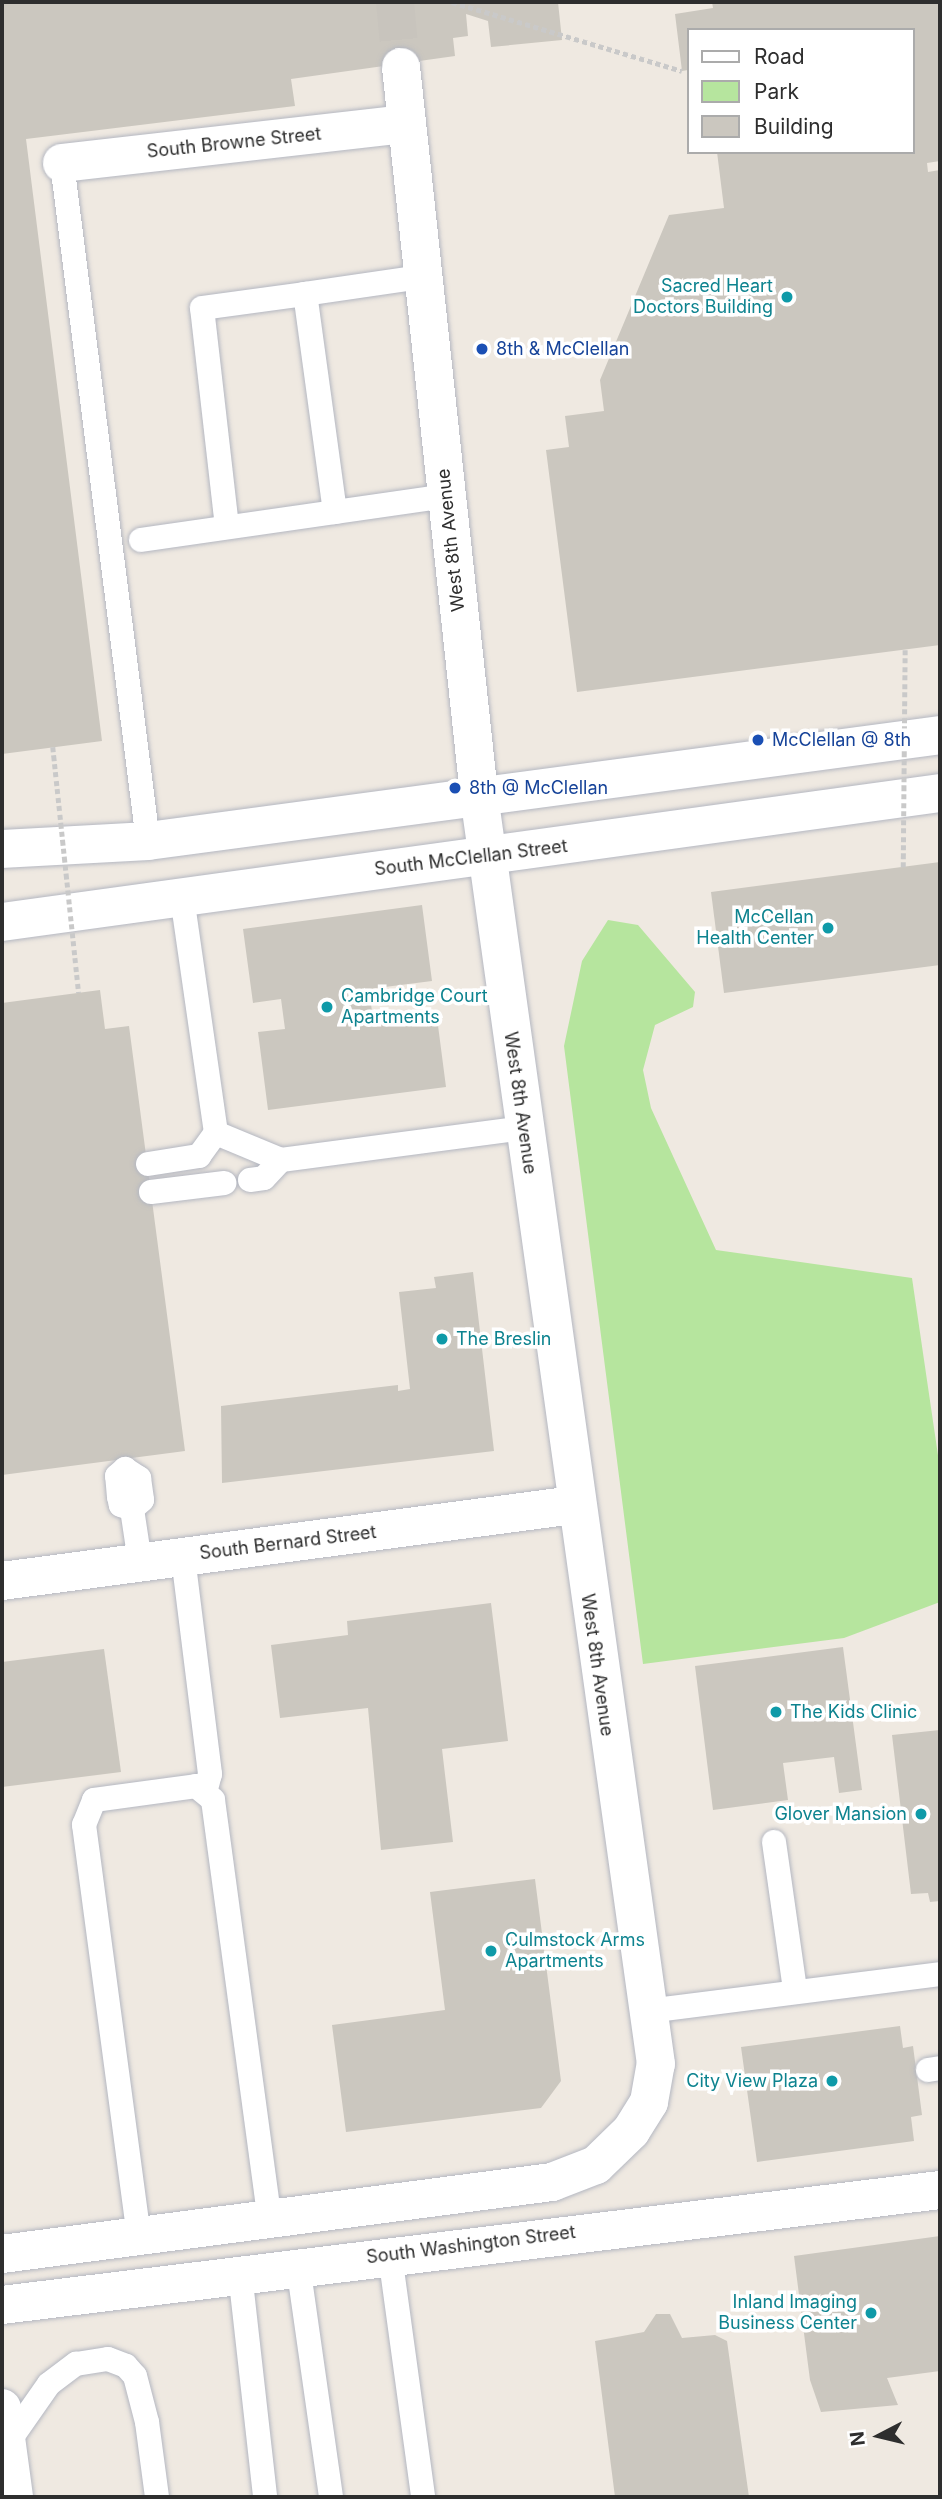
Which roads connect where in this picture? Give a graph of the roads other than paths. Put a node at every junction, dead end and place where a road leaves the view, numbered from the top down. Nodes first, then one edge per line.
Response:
1 (401, 67) tunnel mouth
2 (405, 124) junction
3 (62, 163) joint
4 (422, 277) junction
5 (306, 294) junction
6 (446, 496) junction
7 (335, 512) junction
8 (227, 527) junction
9 (141, 540) dead end
10 (937, 737) edge
11 (940, 793) edge
12 (479, 795) junction
13 (148, 841) junction
14 (2, 849) edge
15 (486, 858) junction
16 (183, 897) junction
17 (2, 922) edge
18 (523, 1128) junction
19 (216, 1133) junction
20 (281, 1160) junction
21 (148, 1164) dead end
22 (250, 1180) dead end
23 (224, 1183) dead end
24 (151, 1192) dead end
25 (124, 1464) dead end
26 (574, 1506) junction
27 (183, 1557) junction
28 (140, 1563) junction
29 (2, 1581) edge
30 (206, 1789) junction
31 (774, 1842) dead end
32 (940, 1974) edge
33 (795, 1990) junction
34 (648, 2011) junction
35 (940, 2190) edge
36 (270, 2221) junction
37 (139, 2237) junction
38 (2, 2254) edge
39 (390, 2255) junction
40 (298, 2265) junction
41 (240, 2273) junction
42 (2, 2305) edge
43 (4, 2426) edge
44 (14, 2497) edge
45 (157, 2497) edge
46 (265, 2497) edge
47 (331, 2497) edge
48 (423, 2497) edge

1 - 2 street, West 8th Avenue
2 - 3 street, South Browne Street
2 - 4 street, West 8th Avenue
3 - 13 lane
4 - 5 lane
4 - 6 street, West 8th Avenue
5 - 7 lane
5 - 8 lane
6 - 7 lane
6 - 12 street, West 8th Avenue
7 - 8 lane
8 - 9 lane
10 - 12 street
11 - 15 street, South McClellan Street
12 - 13 street
12 - 15 street, West 8th Avenue
13 - 14 street
15 - 16 street, South McClellan Street
15 - 18 street, West 8th Avenue
16 - 17 street, South McClellan Street
16 - 19 lane
18 - 20 lane
18 - 26 street, West 8th Avenue
19 - 20 lane
19 - 21 lane
20 - 22 lane
23 - 24 lane
25 - 28 lane
26 - 27 street, South Bernard Street
26 - 34 street, West 8th Avenue
27 - 28 street, South Bernard Street
27 - 30 lane
28 - 29 street, South Bernard Street
30 - 36 lane
30 - 37 lane
31 - 33 lane
32 - 33 lane
33 - 34 lane
34 - 36 street, West 8th Avenue
35 - 39 street, South Washington Street
36 - 37 street
37 - 38 street
39 - 40 street, South Washington Street
39 - 48 lane
40 - 41 street, South Washington Street
40 - 47 lane
41 - 42 street, South Washington Street
41 - 46 lane
43 - 44 street
43 - 45 lane

